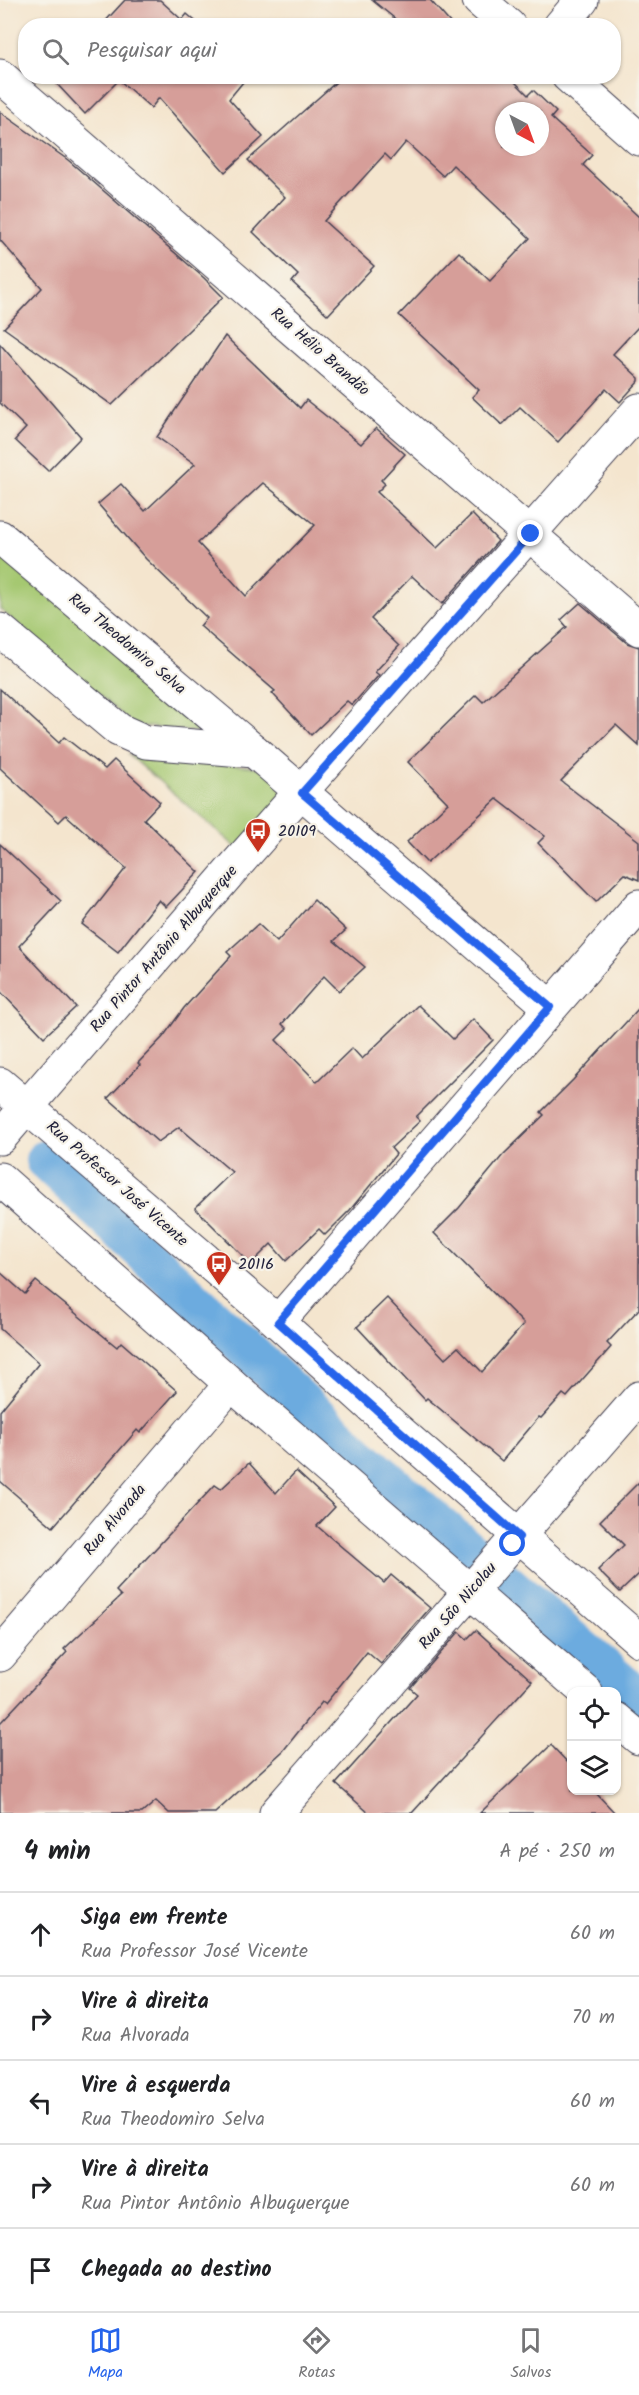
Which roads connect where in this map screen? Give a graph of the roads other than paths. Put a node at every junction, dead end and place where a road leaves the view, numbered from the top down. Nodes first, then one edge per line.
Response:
1 (479, 0) edge
2 (582, 0) edge
3 (500, 18) edge
4 (567, 18) edge
5 (0, 76) edge
6 (577, 84) edge
7 (639, 140) edge
8 (639, 410) edge
9 (531, 534) junction
10 (0, 537) edge
11 (639, 629) edge
12 (0, 630) edge
13 (254, 751) junction
14 (302, 793) junction
15 (639, 906) edge
16 (550, 1007) junction
17 (0, 1084) edge
18 (26, 1107) junction
19 (0, 1138) edge
20 (0, 1179) edge
21 (278, 1322) junction
22 (231, 1384) junction
23 (639, 1398) edge
24 (516, 1540) junction
25 (476, 1586) junction
26 (639, 1641) edge
27 (0, 1655) edge
28 (581, 1687) edge
29 (621, 1723) edge
30 (639, 1738) edge
31 (276, 1813) edge

1 - 3 street
2 - 4 street
5 - 9 street, Rua Hélio Brandão
6 - 7 street
8 - 9 street, Rua Pintor Antônio Albuquerque
9 - 11 street, Rua Hélio Brandão
9 - 14 street, Rua Pintor Antônio Albuquerque
10 - 13 street, Rua Theodomiro Selva
12 - 13 street
13 - 14 street, Rua Theodomiro Selva
14 - 16 street, Rua Theodomiro Selva
14 - 18 street, Rua Pintor Antônio Albuquerque
15 - 16 street
16 - 21 street
17 - 18 street, Rua Professor José Vicente
18 - 19 street, Rua Pintor Antônio Albuquerque
18 - 21 street, Rua Professor José Vicente
20 - 22 street
21 - 24 street, Rua Professor José Vicente
22 - 25 street
22 - 27 street, Rua Alvorada
23 - 24 street, Rua São Nicolau
24 - 25 street, Rua São Nicolau
24 - 26 street, Rua Professor José Vicente
25 - 28 street
25 - 31 street, Rua São Nicolau
29 - 30 street

